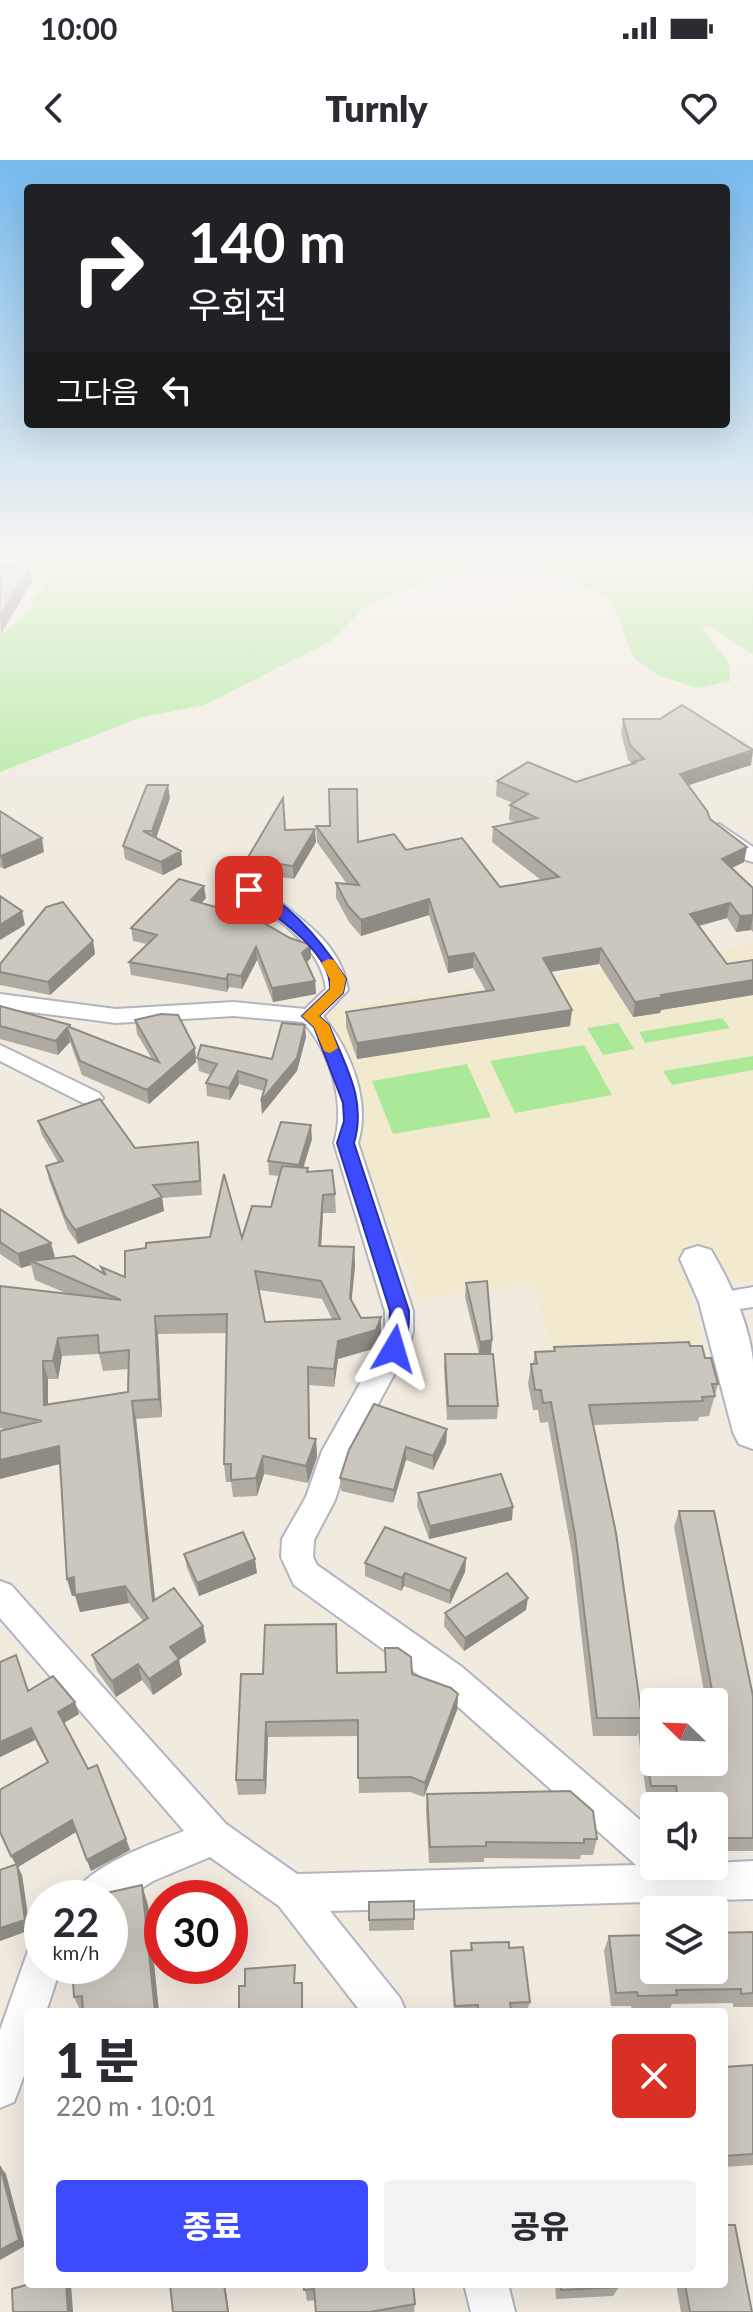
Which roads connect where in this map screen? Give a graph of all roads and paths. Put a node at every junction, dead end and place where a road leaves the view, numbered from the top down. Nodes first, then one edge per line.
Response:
1 (716, 828) edge
2 (753, 856) edge
3 (239, 878) dead end
4 (0, 1001) edge
5 (310, 1016) junction
6 (0, 1052) edge
7 (91, 1098) edge
8 (698, 1259) dead end
9 (736, 1300) edge
10 (753, 1432) edge
11 (0, 1595) edge
12 (213, 1837) junction
13 (640, 1844) edge
14 (640, 1876) edge
15 (728, 1878) edge
16 (120, 1880) edge
17 (753, 1880) edge
18 (292, 1893) junction
19 (36, 1984) edge
20 (27, 2008) edge
21 (383, 2008) edge
22 (24, 2018) edge
23 (0, 2088) edge
24 (487, 2288) edge
25 (493, 2312) edge

1 - 2 street
3 - 5 street
4 - 5 street
5 - 13 street
6 - 7 street
8 - 9 main road
9 - 10 main road
11 - 12 street
12 - 16 street
12 - 18 street
14 - 18 street
15 - 17 street
18 - 21 street
19 - 20 street
22 - 23 street
24 - 25 street

